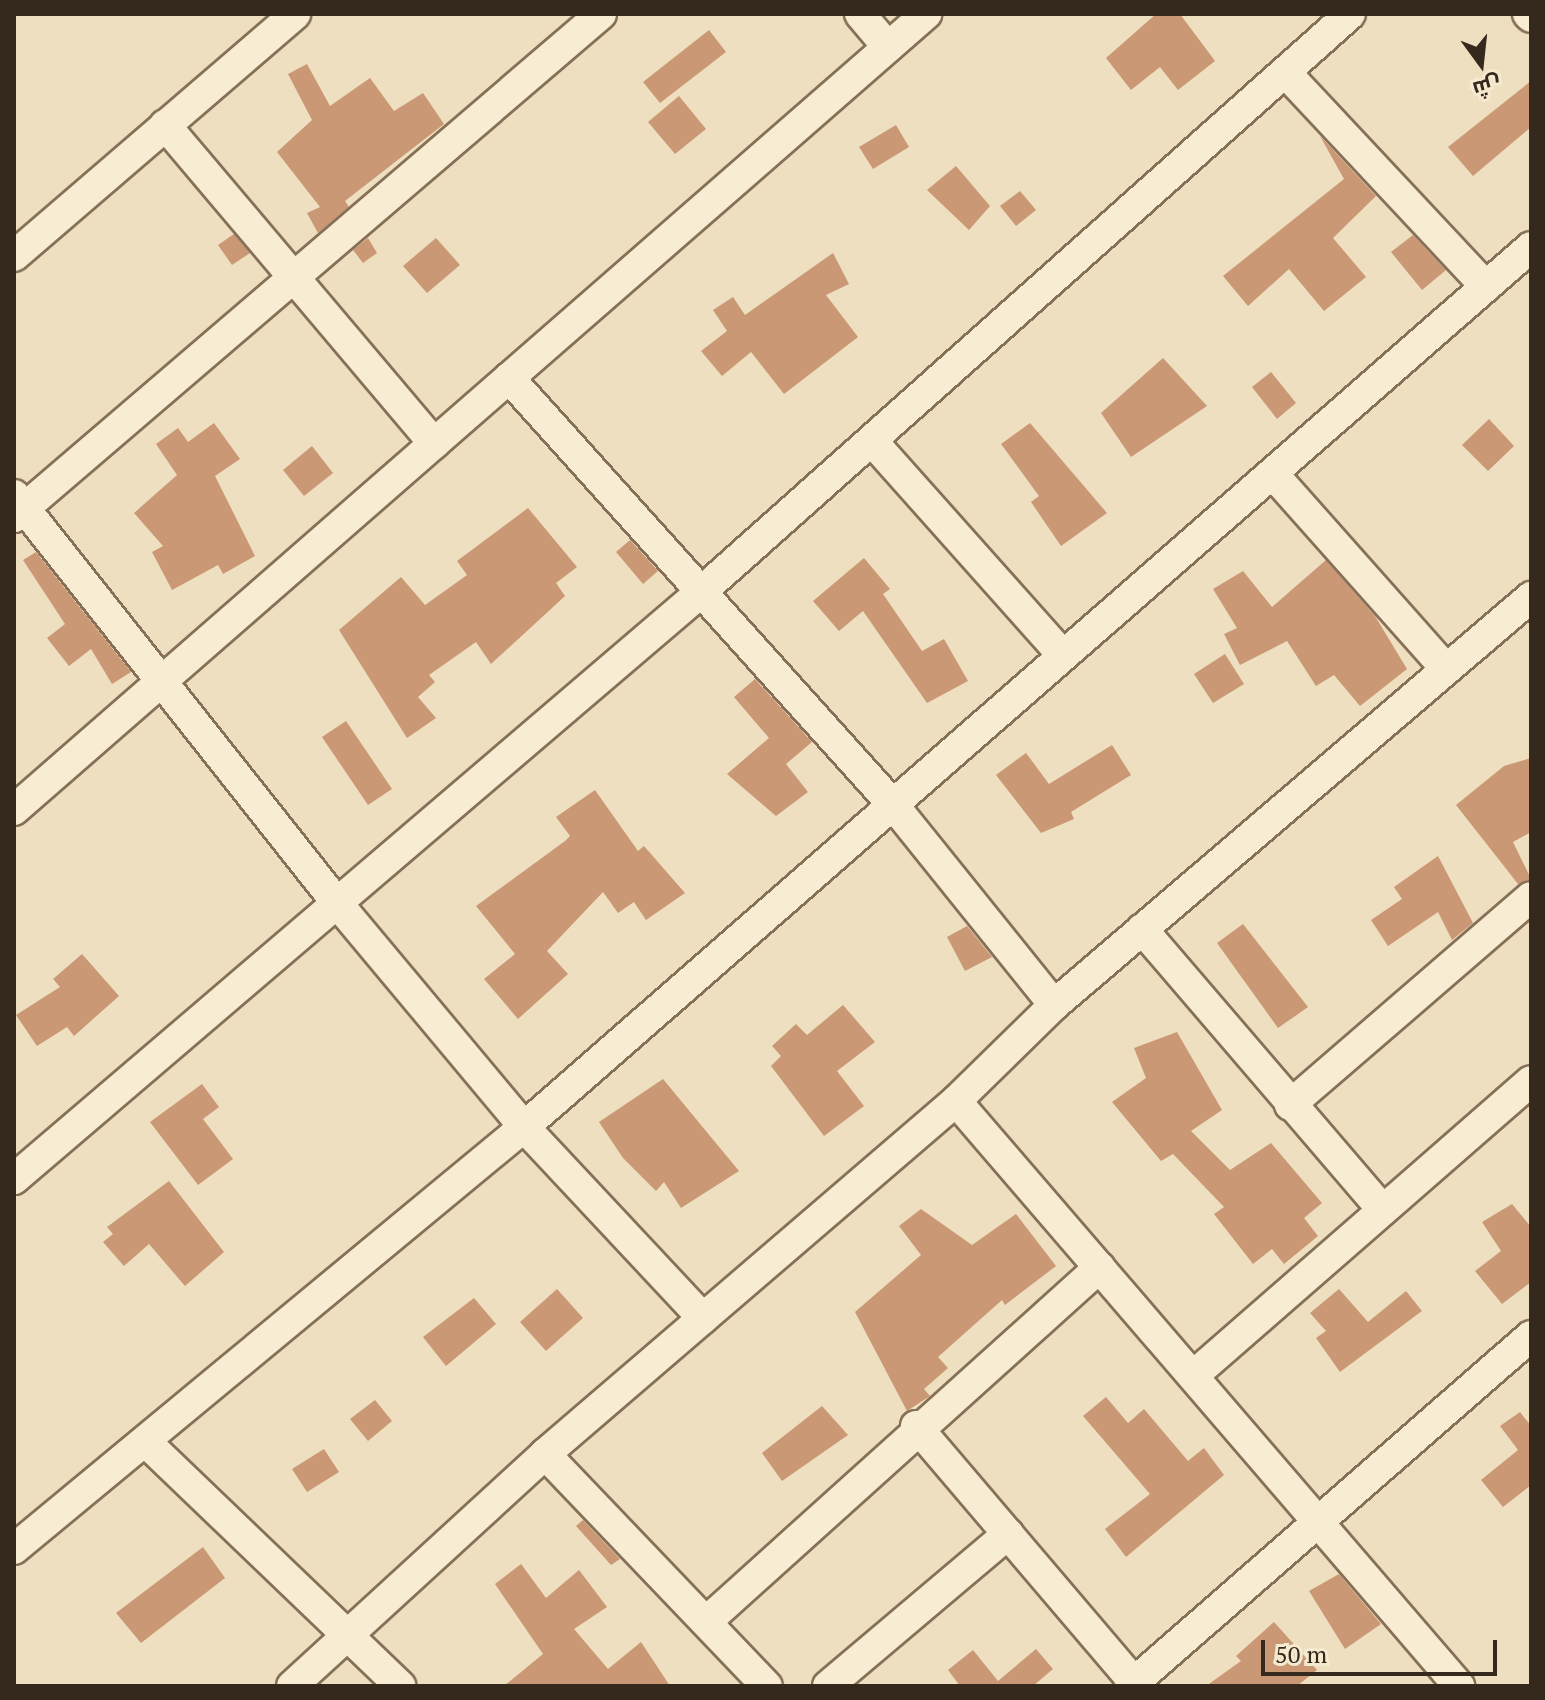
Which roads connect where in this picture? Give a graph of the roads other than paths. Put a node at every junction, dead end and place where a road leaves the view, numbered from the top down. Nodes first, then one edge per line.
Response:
1 (295, 14) edge
2 (601, 14) edge
3 (860, 14) edge
4 (926, 14) edge
5 (1350, 14) edge
6 (888, 47) junction
7 (1285, 72) junction
8 (165, 125) junction
9 (18, 245) edge
10 (1531, 247) edge
11 (291, 277) junction
12 (1486, 287) junction
13 (509, 378) junction
14 (872, 441) junction
15 (434, 443) junction
16 (1273, 474) junction
17 (18, 506) edge
18 (701, 592) junction
19 (1531, 597) edge
20 (1063, 655) junction
21 (1446, 669) junction
22 (166, 680) junction
23 (895, 807) junction
24 (14, 810) edge
25 (337, 903) junction
26 (1525, 916) edge
27 (1142, 929) junction
28 (1054, 1005) junction
29 (1531, 1081) edge
30 (956, 1101) junction
31 (1290, 1105) junction
32 (524, 1127) junction
33 (14, 1179) edge
34 (1383, 1210) junction
35 (1100, 1267) junction
36 (703, 1318) junction
37 (1529, 1343) edge
38 (1194, 1375) junction
39 (916, 1426) junction
40 (147, 1443) junction
41 (545, 1454) junction
42 (1321, 1523) junction
43 (1008, 1534) junction
44 (14, 1549) edge
45 (706, 1622) junction
46 (348, 1636) junction
47 (1132, 1684) edge
48 (1453, 1684) edge
49 (292, 1686) edge
50 (400, 1686) edge
51 (767, 1686) edge
52 (828, 1686) edge

1 - 8 street
2 - 11 street
3 - 6 street
4 - 6 street
5 - 7 street
6 - 13 street
7 - 12 street
7 - 14 street
8 - 9 street
8 - 11 street
10 - 12 street
11 - 15 street
11 - 17 street
12 - 16 street
13 - 15 street
13 - 18 street
14 - 18 street
14 - 20 street
15 - 22 street
16 - 20 street
16 - 21 street
17 - 22 street
18 - 23 street
18 - 25 street
19 - 21 street
20 - 23 street
21 - 27 street
22 - 24 street
22 - 25 street
23 - 28 street
23 - 32 street
25 - 32 street
25 - 33 street
26 - 31 street
27 - 28 street
27 - 31 street
28 - 30 street
29 - 34 street
30 - 35 street
30 - 36 street
31 - 34 street
32 - 36 street
32 - 40 street
34 - 38 street
35 - 38 street
35 - 39 street
36 - 41 street
37 - 42 street
38 - 42 street
39 - 43 street
39 - 45 street
40 - 44 street
40 - 46 street
41 - 45 street
41 - 46 street
42 - 47 street
42 - 48 street
43 - 47 street
43 - 52 street
45 - 51 street
46 - 49 street
46 - 50 street

